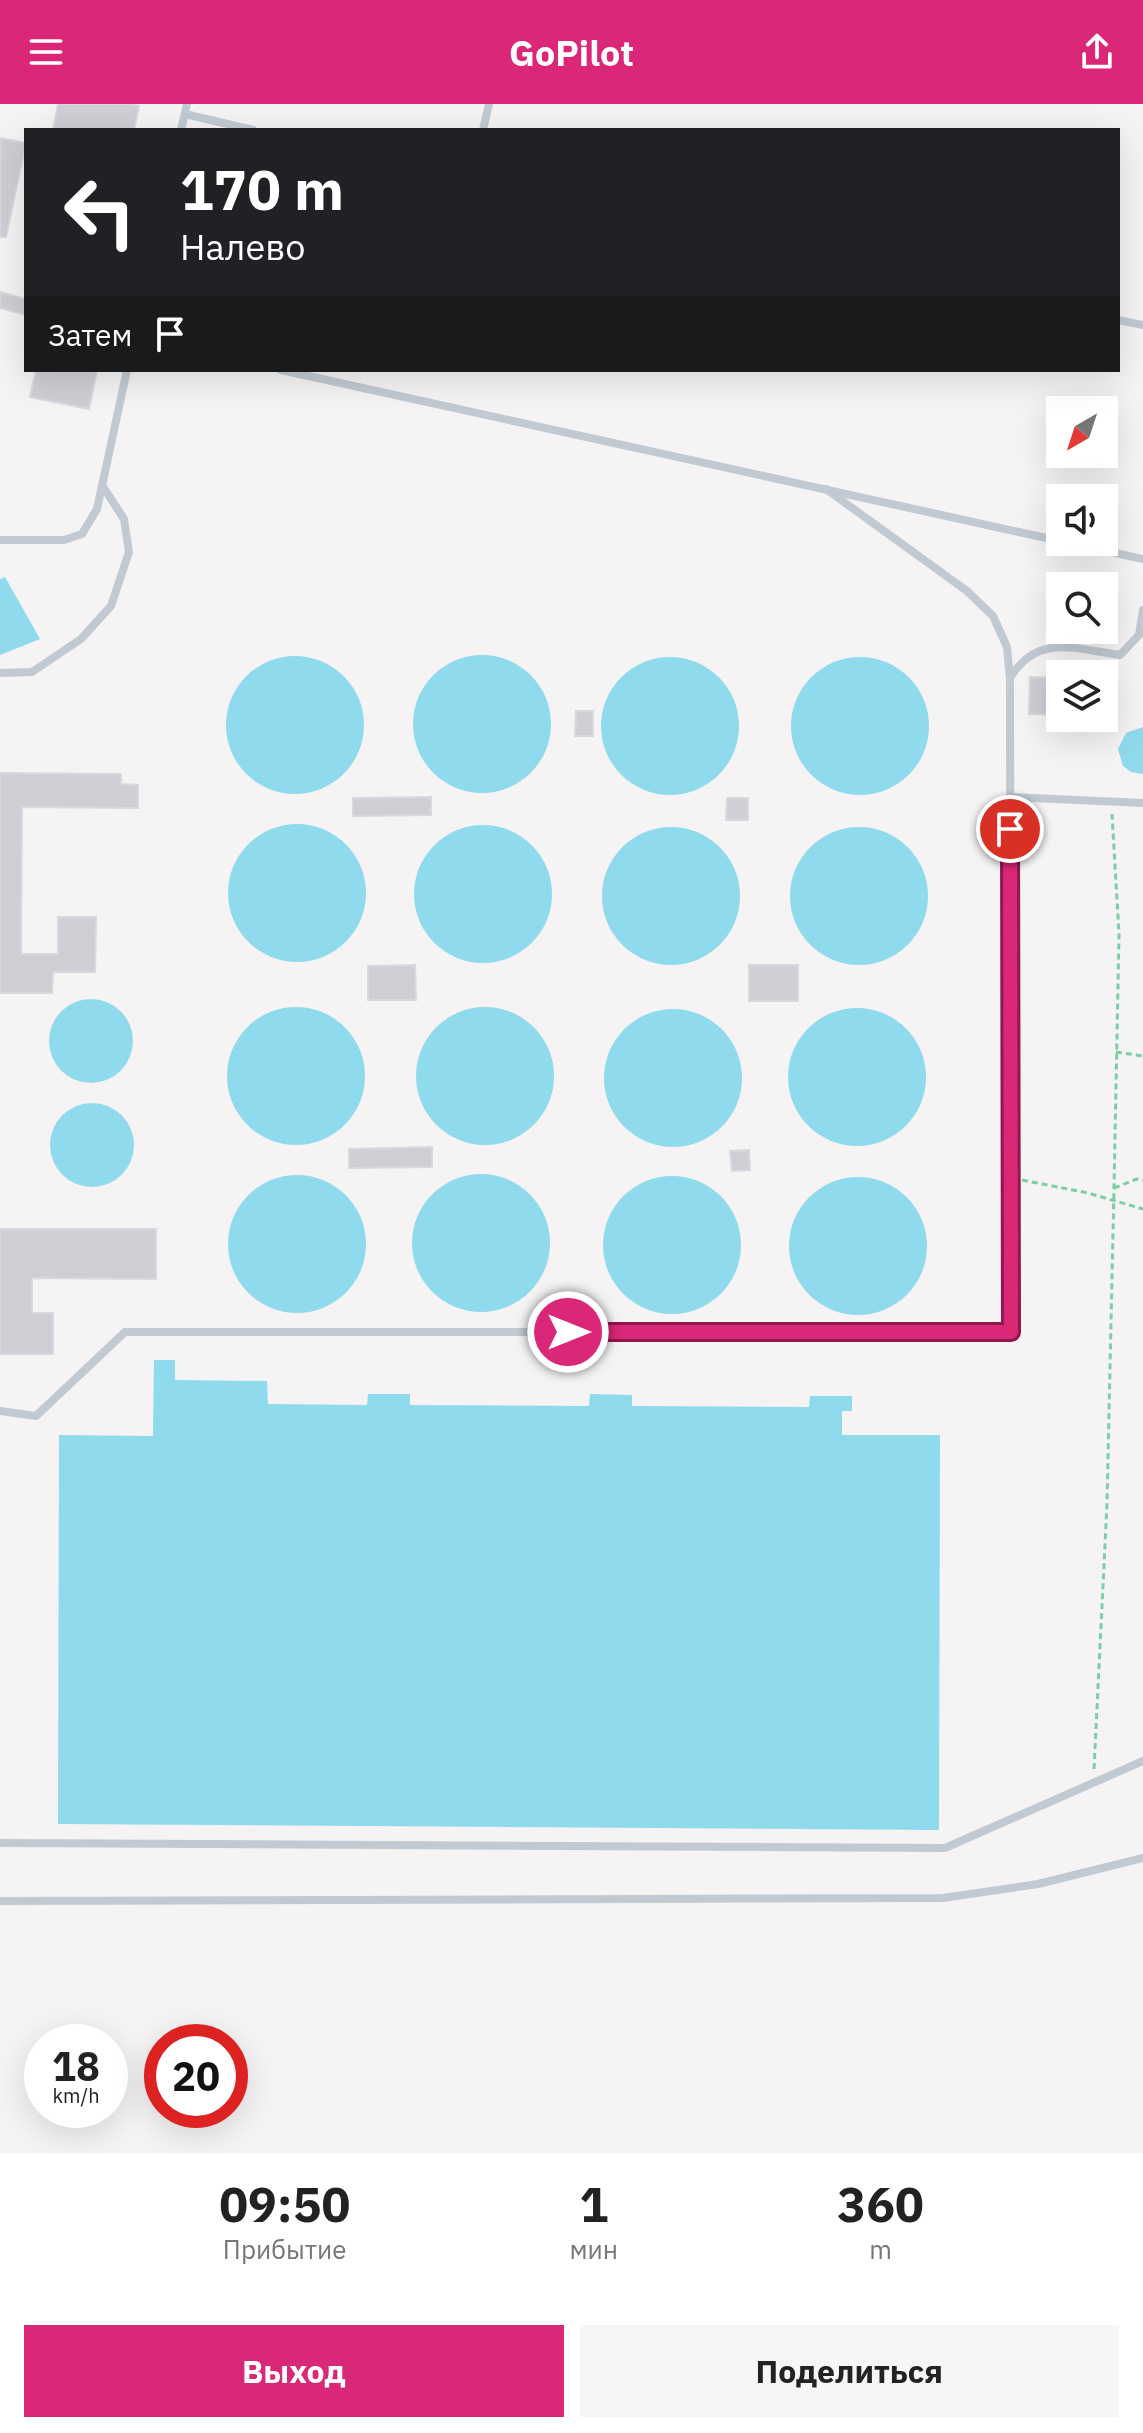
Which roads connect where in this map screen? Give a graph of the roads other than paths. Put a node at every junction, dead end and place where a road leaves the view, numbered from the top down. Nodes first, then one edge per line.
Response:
1 (489, 104) edge
2 (186, 109) edge
3 (247, 128) edge
4 (483, 128) edge
5 (1120, 320) edge
6 (1143, 325) edge
7 (127, 372) edge
8 (290, 372) edge
9 (102, 485) junction
10 (826, 489) junction
11 (1046, 538) edge
12 (0, 540) edge
13 (1118, 553) edge
14 (1143, 559) edge
15 (1143, 610) edge
16 (0, 673) edge
17 (1010, 679) junction
18 (1010, 797) junction
19 (1143, 803) edge
20 (0, 1411) edge
21 (1143, 1761) edge
22 (0, 1843) edge
23 (1143, 1858) edge
24 (0, 1901) edge

1 - 4 lane
2 - 3 lane
5 - 6 lane
7 - 9 lane
8 - 10 lane
9 - 12 lane
9 - 16 lane
10 - 11 lane
10 - 17 lane
13 - 14 lane
15 - 17 lane
17 - 18 lane
18 - 19 lane
18 - 20 lane
21 - 22 lane
23 - 24 lane

